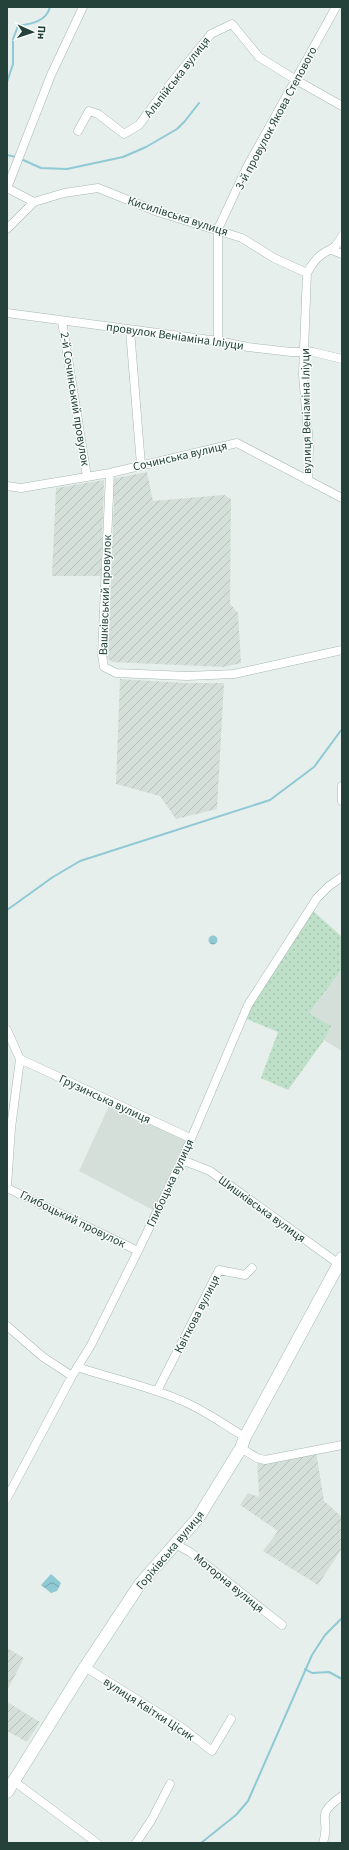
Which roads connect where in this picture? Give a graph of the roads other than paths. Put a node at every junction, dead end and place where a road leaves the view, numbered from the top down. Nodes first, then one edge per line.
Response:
1 (83, 7) edge
2 (336, 7) edge
3 (296, 80) junction
4 (342, 106) edge
5 (78, 131) dead end
6 (34, 202) junction
7 (218, 229) junction
8 (7, 230) edge
9 (342, 236) edge
10 (332, 250) junction
11 (342, 254) edge
12 (307, 273) junction
13 (7, 313) edge
14 (62, 320) junction
15 (130, 330) junction
16 (218, 341) junction
17 (304, 352) junction
18 (342, 359) edge
19 (141, 465) junction
20 (110, 472) junction
21 (87, 477) junction
22 (308, 481) junction
23 (7, 486) edge
24 (342, 498) edge
25 (342, 650) edge
26 (342, 786) edge
27 (342, 801) edge
28 (342, 869) edge
29 (342, 878) edge
30 (7, 1030) edge
31 (20, 1059) junction
32 (9, 1128) edge
33 (190, 1138) junction
34 (182, 1160) junction
35 (7, 1187) edge
36 (138, 1251) junction
37 (340, 1261) edge
38 (252, 1268) dead end
39 (7, 1326) edge
40 (77, 1367) junction
41 (72, 1376) junction
42 (157, 1391) junction
43 (243, 1442) junction
44 (342, 1445) edge
45 (7, 1498) edge
46 (175, 1544) junction
47 (282, 1625) dead end
48 (85, 1668) junction
49 (232, 1720) dead end
50 (14, 1782) junction
51 (170, 1784) dead end
52 (7, 1792) edge
53 (342, 1796) edge
54 (98, 1843) edge
55 (136, 1843) edge
56 (323, 1843) edge

1 - 6 street
2 - 3 street, 3-й провулок Якова Степового
3 - 4 street, Альпійська вулиця
3 - 5 street, Альпійська вулиця
3 - 7 street, 3-й провулок Якова Степового
6 - 7 street, Кисилівська вулиця
6 - 8 street, Кисилівська вулиця
7 - 12 street, Кисилівська вулиця
7 - 16 street
9 - 10 street
10 - 11 street
10 - 12 street
12 - 17 street, вулиця Веніаміна Іліуци
13 - 14 street, провулок Веніаміна Іліуци
14 - 15 street, провулок Веніаміна Іліуци
14 - 21 street, 2-й Сочинський провулок
15 - 16 street, провулок Веніаміна Іліуци
15 - 19 street
16 - 17 street, провулок Веніаміна Іліуци
17 - 18 street, провулок Веніаміна Іліуци
17 - 22 street, вулиця Веніаміна Іліуци
19 - 20 street, Сочинська вулиця
19 - 22 street, Сочинська вулиця
20 - 21 street, Сочинська вулиця
20 - 25 street, Вашківський провулок
21 - 23 street, Сочинська вулиця
22 - 24 street, Сочинська вулиця
26 - 27 street
28 - 29 street
29 - 33 street, Глибоцька вулиця
30 - 31 street
31 - 32 street
31 - 33 street, Грузинська вулиця
32 - 35 street
33 - 34 street, Глибоцька вулиця
34 - 36 street, Глибоцька вулиця
34 - 37 street, Шишківська вулиця
35 - 36 street, Глибоцький провулок
36 - 40 street, Глибоцька вулиця
37 - 43 street, Горіхівська вулиця
38 - 42 street, Квіткова вулиця
39 - 41 street
40 - 41 street, Глибоцька вулиця
40 - 42 street
41 - 45 street, Глибоцька вулиця
42 - 43 street
43 - 44 street
43 - 46 street, Горіхівська вулиця
46 - 47 street, Моторна вулиця
46 - 48 street, Горіхівська вулиця
48 - 49 street, вулиця Квітки Цісик
48 - 50 street, Горіхівська вулиця
50 - 52 street, Горіхівська вулиця
50 - 54 street
51 - 55 street
53 - 56 street

